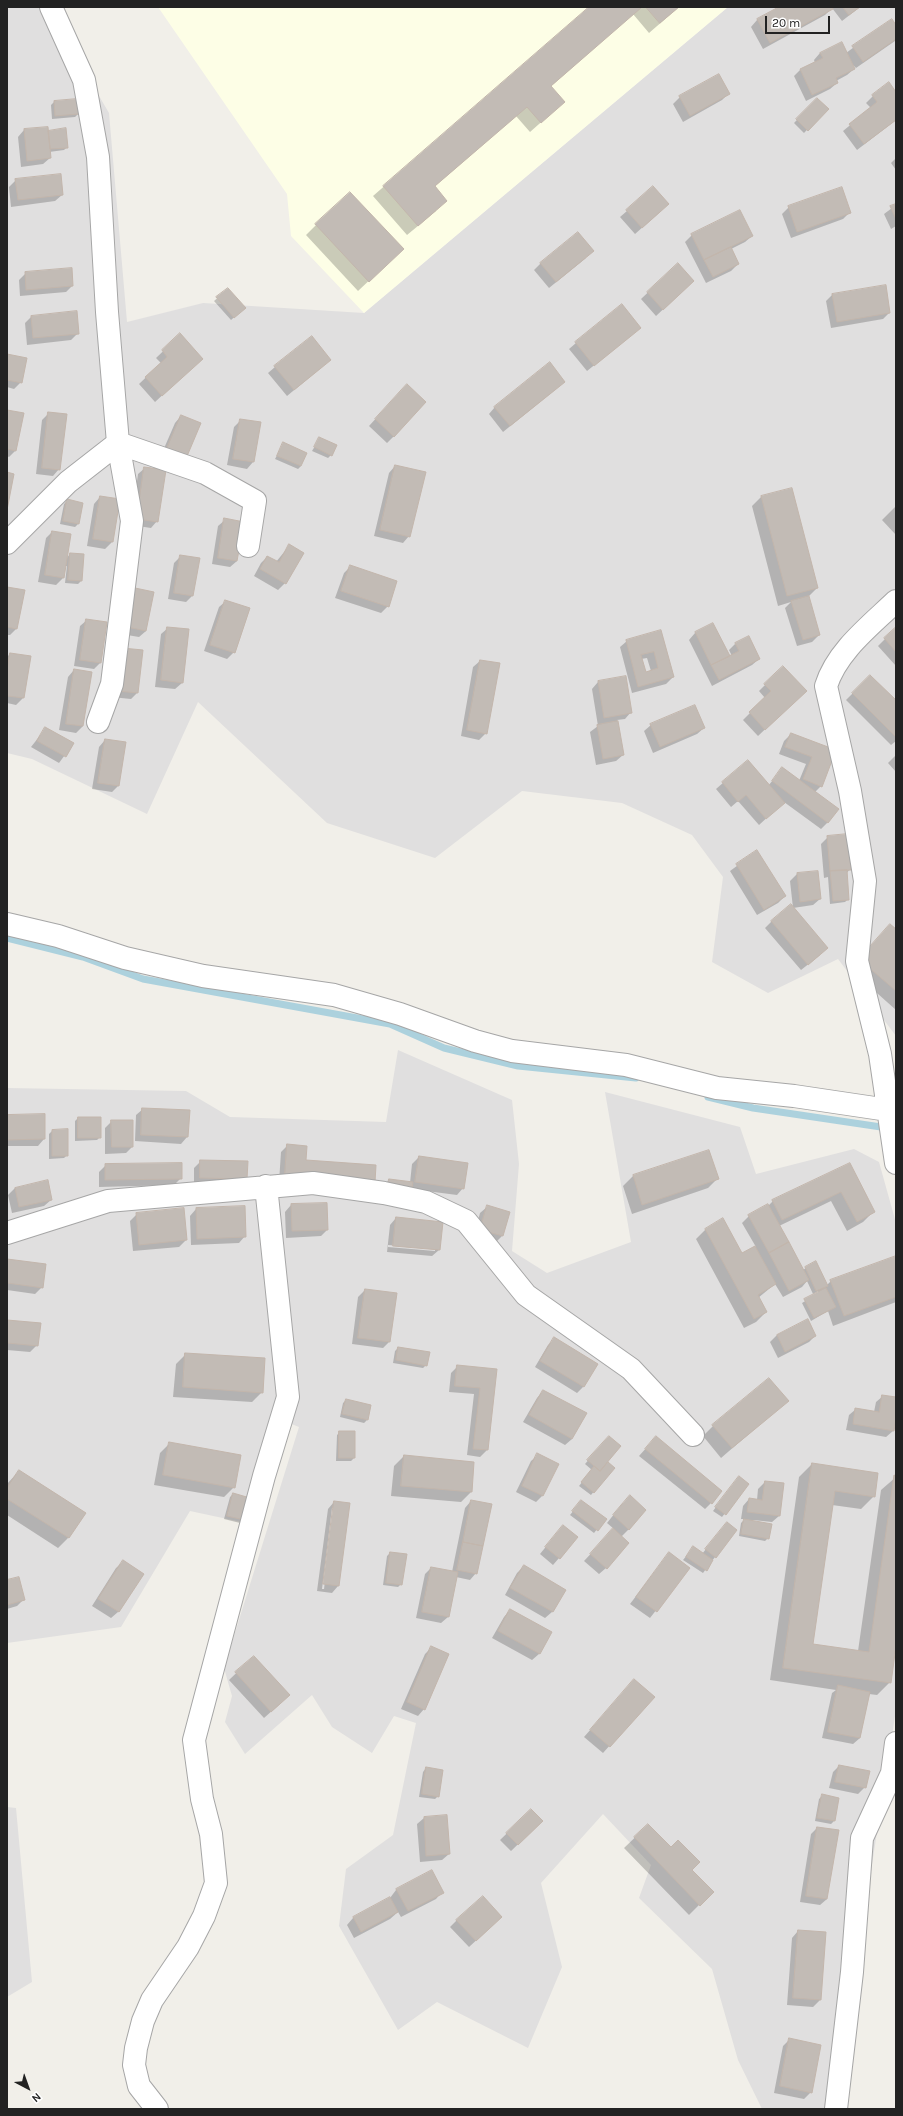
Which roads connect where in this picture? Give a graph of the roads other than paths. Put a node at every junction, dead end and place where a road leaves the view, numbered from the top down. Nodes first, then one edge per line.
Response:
1 (51, 7) edge
2 (118, 443) junction
3 (7, 542) edge
4 (248, 546) dead end
5 (896, 601) edge
6 (98, 722) dead end
7 (7, 924) edge
8 (892, 1112) edge
9 (896, 1163) edge
10 (266, 1186) junction
11 (7, 1233) edge
12 (693, 1435) dead end
13 (896, 1743) edge
14 (894, 1773) edge
15 (157, 2109) edge
16 (836, 2109) edge

1 - 2 street
2 - 3 street
2 - 4 street
2 - 6 street
5 - 8 street
7 - 8 street
8 - 9 street
10 - 11 street
10 - 12 street
10 - 15 street
13 - 14 street
14 - 16 street

